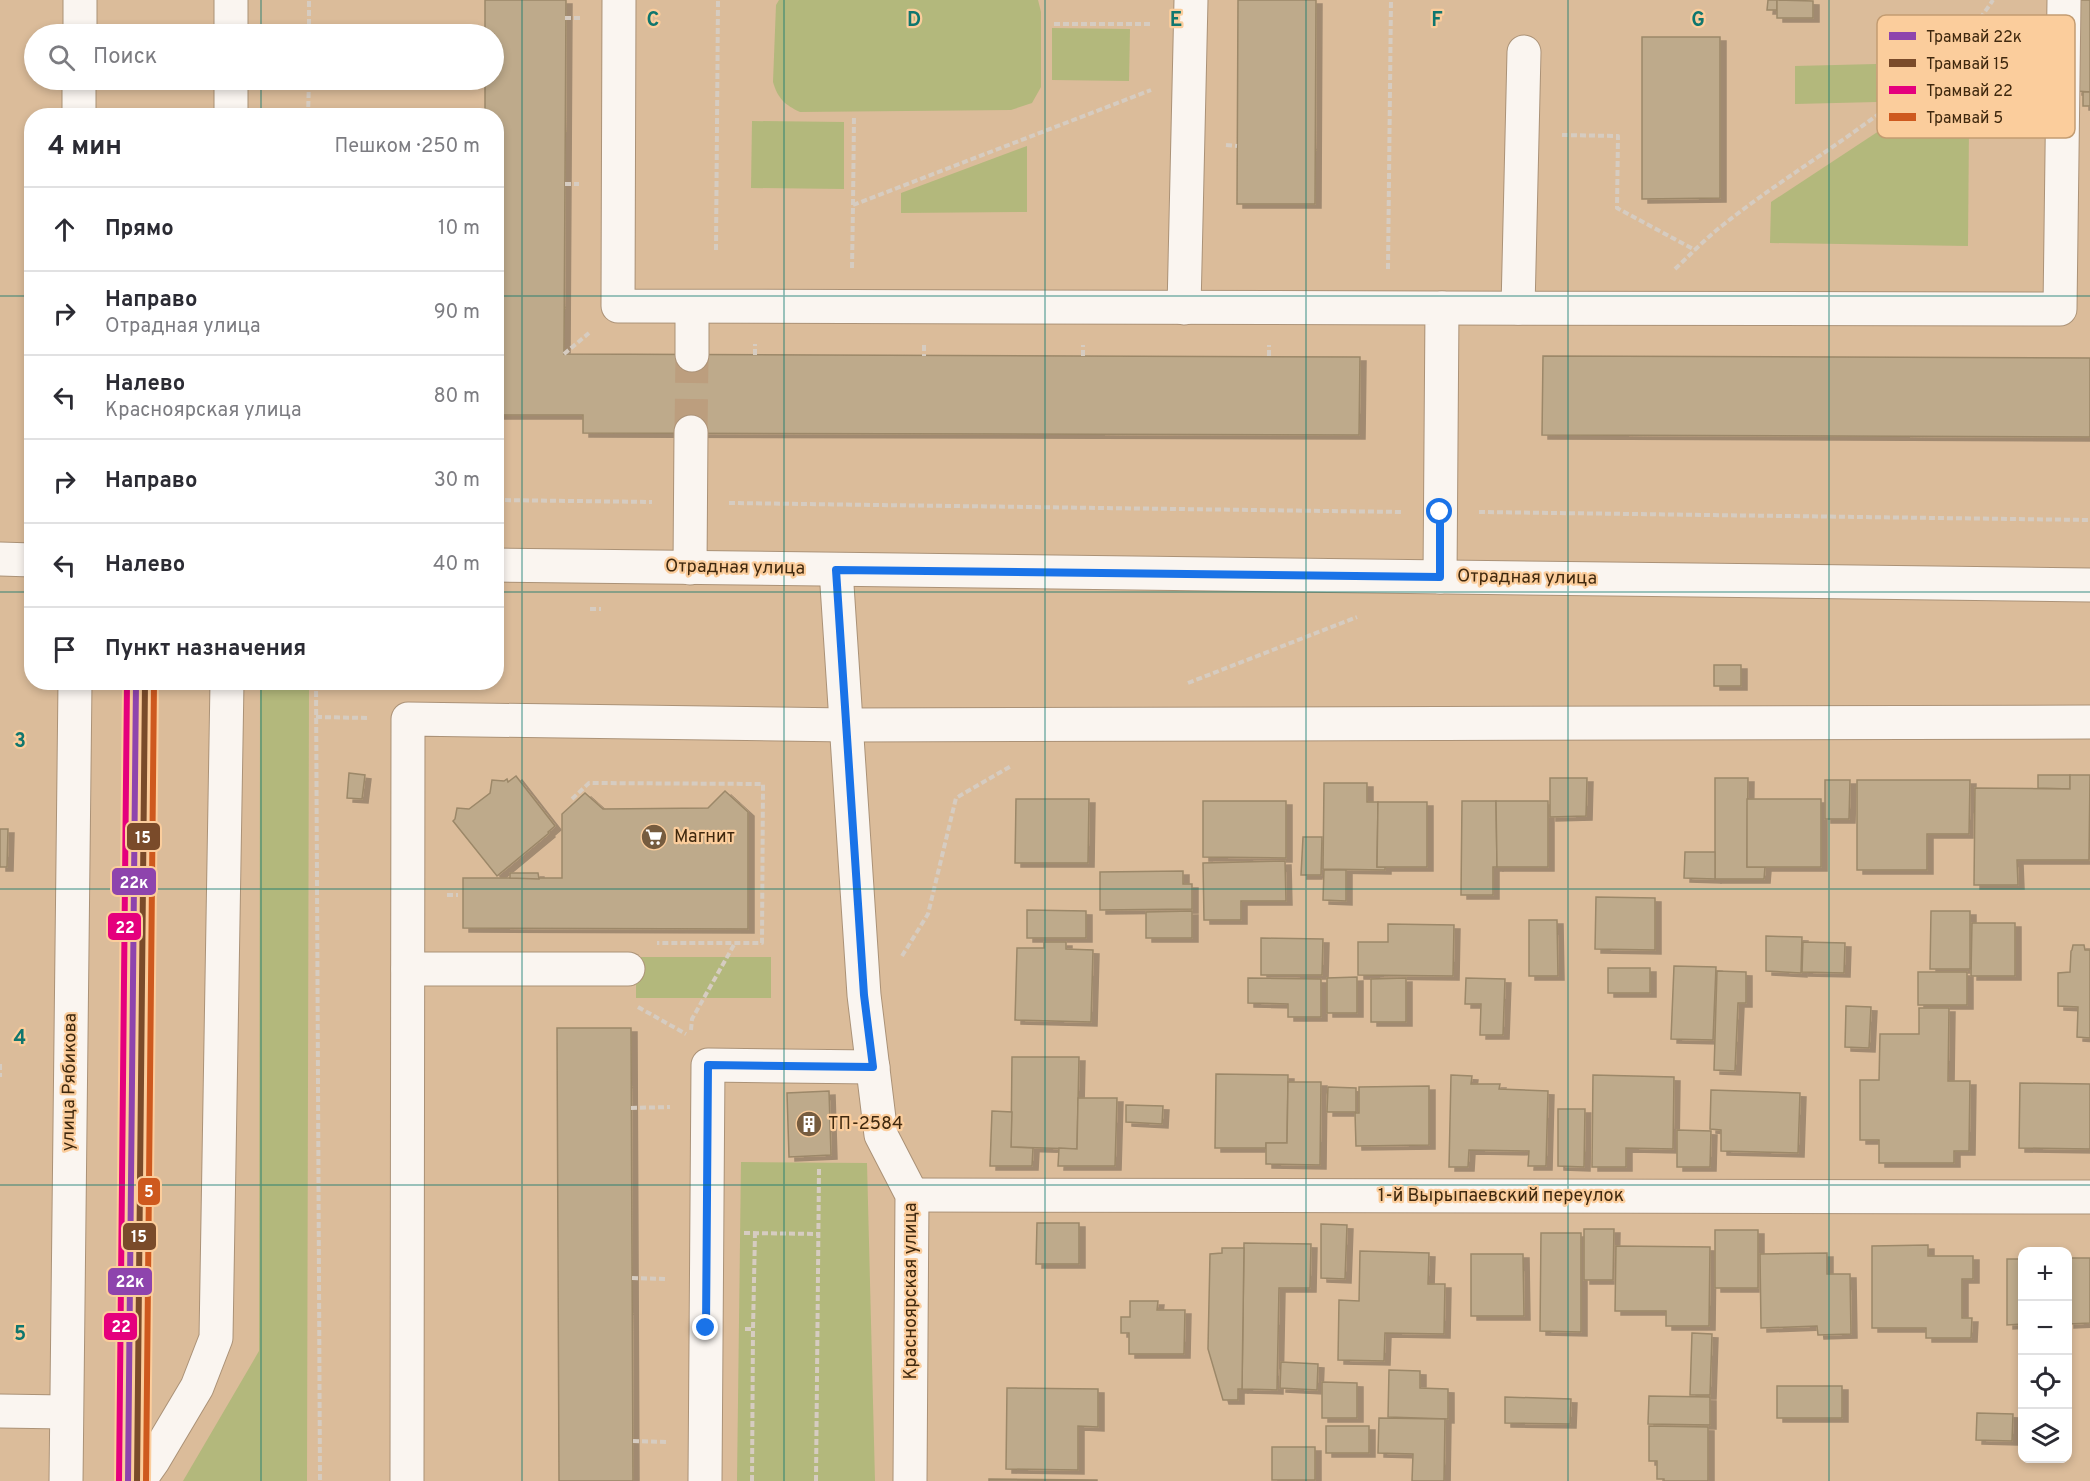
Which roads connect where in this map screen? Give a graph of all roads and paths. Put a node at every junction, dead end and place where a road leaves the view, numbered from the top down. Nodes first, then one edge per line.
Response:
1 (80, 0) edge
2 (231, 0) edge
3 (309, 0) edge
4 (619, 0) edge
5 (718, 0) edge
6 (1392, 0) edge
7 (1992, 0) edge
8 (2064, 0) edge
9 (1190, 12) edge
10 (1982, 15) edge
11 (2064, 15) edge
12 (80, 24) edge
13 (231, 24) edge
14 (309, 24) edge
15 (1054, 24) dead end
16 (1524, 52) dead end
17 (1189, 75) junction
18 (80, 90) edge
19 (231, 90) edge
20 (309, 90) edge
21 (79, 108) edge
22 (231, 108) edge
23 (308, 108) edge
24 (1877, 115) edge
25 (854, 117) dead end
26 (1522, 135) junction
27 (2062, 138) edge
28 (853, 205) junction
29 (716, 250) dead end
30 (1695, 250) junction
31 (692, 306) junction
32 (852, 307) junction
33 (1184, 308) junction
34 (1387, 308) junction
35 (1442, 308) junction
36 (1518, 308) junction
37 (1633, 308) junction
38 (597, 326) dead end
39 (564, 354) dead end
40 (692, 355) tunnel mouth
41 (692, 432) tunnel mouth
42 (504, 500) edge
43 (692, 503) junction
44 (1440, 512) junction
45 (2090, 520) edge
46 (0, 559) edge
47 (24, 560) edge
48 (504, 565) edge
49 (690, 568) junction
50 (836, 570) junction
51 (1440, 577) junction
52 (2090, 585) edge
53 (75, 690) edge
54 (227, 690) edge
55 (316, 690) edge
56 (316, 717) junction
57 (408, 719) junction
58 (2090, 722) edge
59 (847, 725) junction
60 (572, 799) dead end
61 (735, 943) junction
62 (408, 969) junction
63 (628, 969) joint
64 (631, 1003) dead end
65 (0, 1065) edge
66 (873, 1067) junction
67 (0, 1077) edge
68 (679, 1107) dead end
69 (631, 1108) dead end
70 (819, 1169) dead end
71 (912, 1195) junction
72 (2090, 1197) edge
73 (708, 1233) junction
74 (819, 1234) junction
75 (632, 1278) dead end
76 (678, 1279) dead end
77 (753, 1329) dead end
78 (0, 1411) edge
79 (65, 1412) junction
80 (633, 1441) dead end
81 (678, 1442) dead end
82 (66, 1481) edge
83 (139, 1481) edge
84 (321, 1481) edge
85 (407, 1481) edge
86 (705, 1481) edge
87 (752, 1481) edge
88 (816, 1481) edge
89 (909, 1481) edge

1 - 12 street
2 - 13 street
3 - 14 path
4 - 31 street
5 - 29 path
6 - 34 path
7 - 10 path
8 - 11 street
9 - 15 path
9 - 17 street
16 - 26 street
17 - 28 path
17 - 33 street
18 - 21 street
19 - 22 street
20 - 23 path
24 - 30 path
25 - 28 path
26 - 30 path
26 - 36 street
27 - 37 street
28 - 32 path
30 - 37 path
31 - 32 street
31 - 40 street
32 - 33 street
33 - 34 street
34 - 35 street
35 - 36 street
35 - 44 street
36 - 37 street
38 - 39 path
41 - 43 street
42 - 43 path
43 - 44 path
43 - 49 street
44 - 45 path
44 - 51 street
46 - 47 street
48 - 49 street, Отрадная улица
49 - 50 street, Отрадная улица
50 - 51 street, Отрадная улица
50 - 59 street, Красноярская улица
51 - 52 street, Отрадная улица
53 - 79 street, улица Рябикова
54 - 83 street
55 - 56 path
56 - 57 path
56 - 84 path
57 - 59 street
57 - 62 street
58 - 59 street
59 - 66 street, Красноярская улица
60 - 61 path
61 - 63 path
61 - 64 path
62 - 63 street
62 - 85 street
65 - 67 path
66 - 71 street, Красноярская улица
66 - 73 street
68 - 69 path
70 - 74 path
71 - 72 street, 1-й Вырыпаевский переулок
71 - 89 street, Красноярская улица
73 - 74 path
73 - 86 street
74 - 88 path
75 - 76 path
77 - 87 path
78 - 79 street
79 - 82 street, улица Рябикова
80 - 81 path

